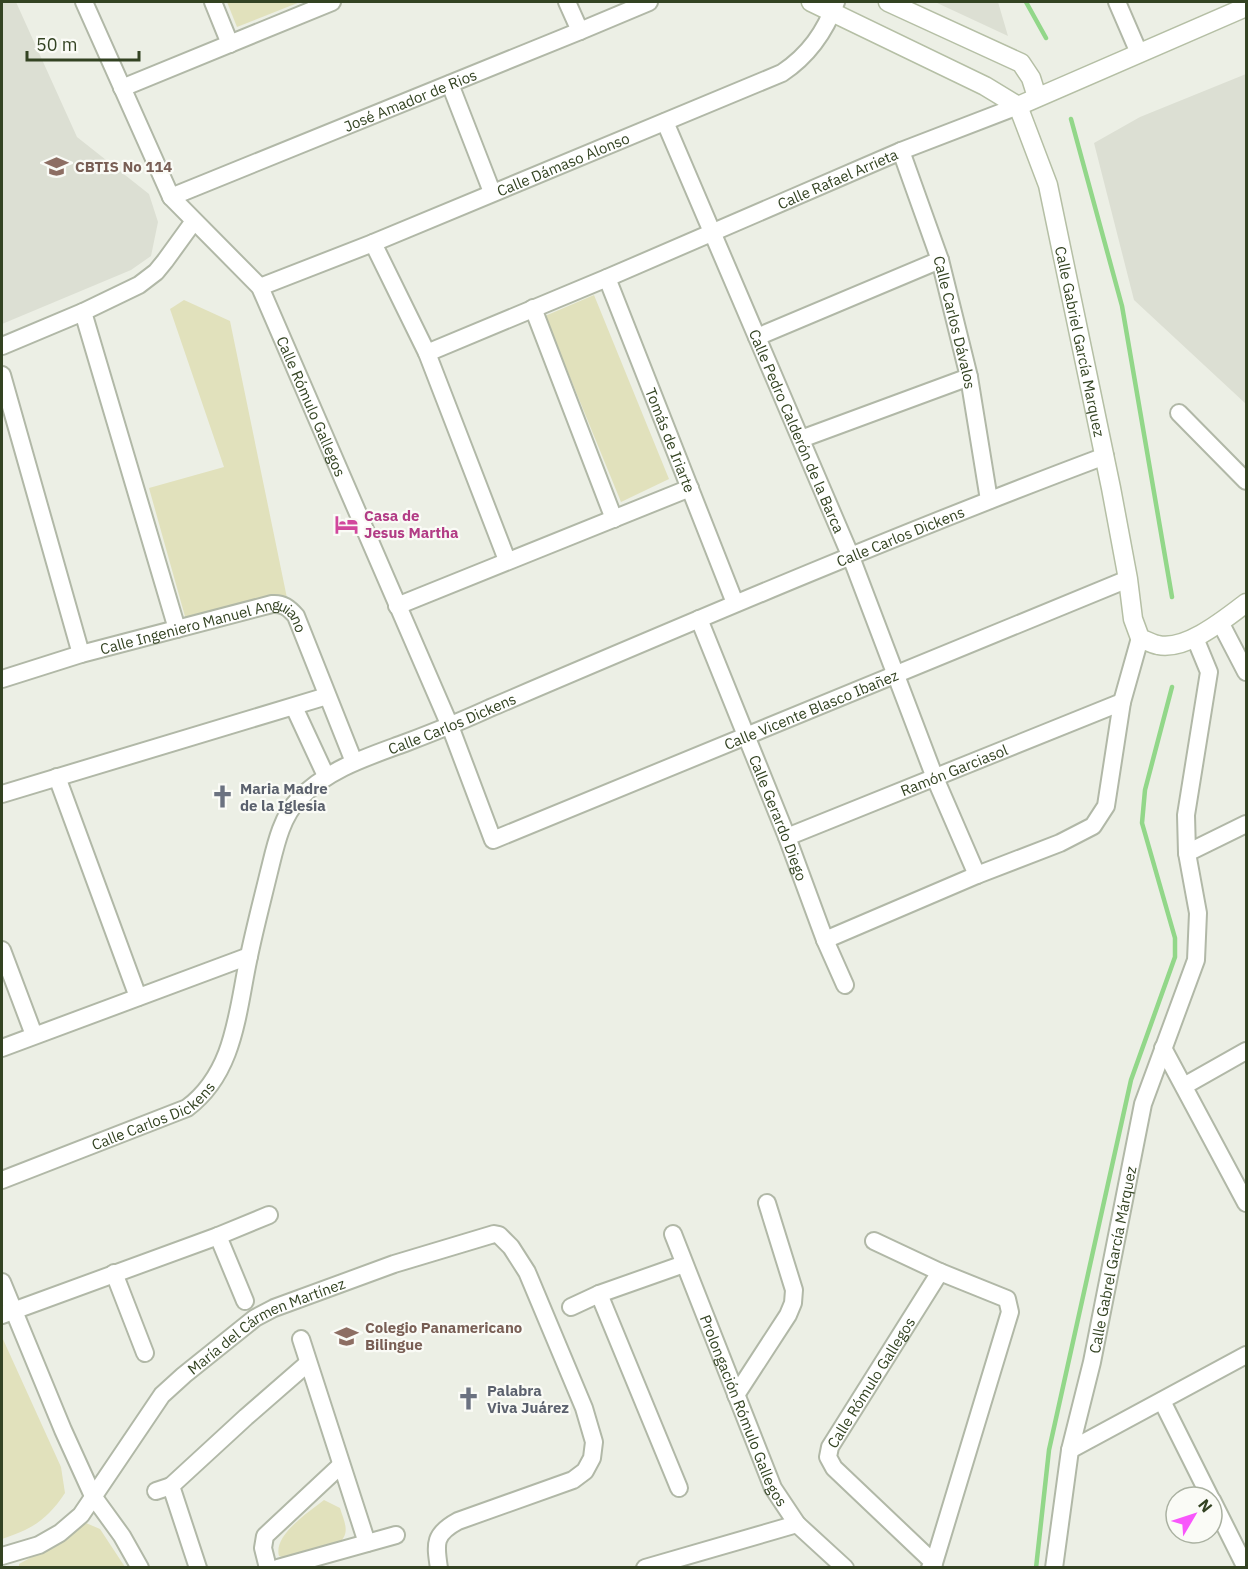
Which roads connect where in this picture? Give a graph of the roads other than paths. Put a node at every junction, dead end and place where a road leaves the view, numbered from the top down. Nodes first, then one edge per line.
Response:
1 (84, 2) edge
2 (213, 2) edge
3 (567, 2) edge
4 (649, 2) edge
5 (811, 2) edge
6 (888, 2) edge
7 (1117, 2) edge
8 (327, 3) edge
9 (834, 6) edge
10 (1246, 7) edge
11 (580, 31) junction
12 (230, 44) junction
13 (1139, 53) junction
14 (450, 84) junction
15 (122, 88) junction
16 (1037, 97) junction
17 (1018, 106) junction
18 (665, 122) junction
19 (901, 152) junction
20 (492, 192) junction
21 (171, 197) junction
22 (194, 221) junction
23 (712, 232) junction
24 (372, 243) junction
25 (940, 260) junction
26 (607, 278) junction
27 (260, 287) junction
28 (533, 308) junction
29 (83, 312) junction
30 (757, 337) junction
31 (2, 346) edge
32 (427, 352) junction
33 (2, 375) edge
34 (969, 377) junction
35 (1179, 413) dead end
36 (801, 439) junction
37 (1105, 456) junction
38 (1246, 481) edge
39 (690, 488) junction
40 (989, 500) junction
41 (614, 519) junction
42 (851, 557) junction
43 (507, 560) junction
44 (1128, 579) junction
45 (735, 603) junction
46 (1246, 603) edge
47 (397, 606) junction
48 (699, 619) junction
49 (1220, 622) junction
50 (177, 629) junction
51 (1140, 638) junction
52 (1195, 638) junction
53 (81, 654) junction
54 (1246, 672) edge
55 (894, 674) junction
56 (2, 679) edge
57 (327, 696) junction
58 (1122, 702) junction
59 (294, 707) junction
60 (450, 726) junction
61 (747, 736) junction
62 (354, 762) junction
63 (326, 776) junction
64 (57, 777) junction
65 (935, 778) junction
66 (2, 794) edge
67 (1246, 824) edge
68 (787, 837) junction
69 (493, 840) joint
70 (1187, 853) junction
71 (977, 875) junction
72 (825, 940) junction
73 (2, 950) edge
74 (249, 956) junction
75 (845, 985) dead end
76 (138, 997) junction
77 (34, 1035) junction
78 (2, 1048) edge
79 (1163, 1048) junction
80 (1246, 1051) edge
81 (1184, 1086) junction
82 (2, 1180) edge
83 (1244, 1193) edge
84 (767, 1203) dead end
85 (269, 1215) dead end
86 (673, 1234) dead end
87 (218, 1236) junction
88 (874, 1241) dead end
89 (684, 1264) junction
90 (940, 1272) junction
91 (114, 1273) junction
92 (2, 1282) edge
93 (598, 1294) junction
94 (245, 1301) dead end
95 (571, 1307) dead end
96 (8, 1313) edge
97 (301, 1339) dead end
98 (145, 1353) dead end
99 (1246, 1355) edge
100 (308, 1363) junction
101 (736, 1395) junction
102 (1162, 1401) junction
103 (1070, 1450) junction
104 (341, 1465) junction
105 (1204, 1485) edge
106 (679, 1488) dead end
107 (93, 1496) junction
108 (797, 1524) junction
109 (1224, 1525) edge
110 (396, 1535) dead end
111 (367, 1542) junction
112 (4, 1560) edge
113 (932, 1565) edge
114 (140, 1568) edge
115 (198, 1568) edge
116 (268, 1568) edge
117 (278, 1568) edge
118 (439, 1568) edge
119 (645, 1568) edge
120 (845, 1568) edge
121 (1054, 1568) edge
122 (1246, 1568) edge

1 - 15 street, Calle Rómulo Gallegos
2 - 12 street
3 - 11 street
4 - 11 street, José Amador de Rios
5 - 9 street
6 - 16 street
7 - 13 street
8 - 12 street
9 - 17 street
9 - 18 street, Calle Dámaso Alonso
10 - 13 street, Calle Rafael Arrieta
11 - 14 street, José Amador de Rios
12 - 15 street
13 - 16 street, Calle Rafael Arrieta
14 - 20 street
14 - 21 street, José Amador de Rios
15 - 21 street, Calle Rómulo Gallegos
16 - 17 street, Calle Rafael Arrieta
17 - 19 street, Calle Rafael Arrieta
17 - 37 street, Calle Gabriel García Marquez
18 - 20 street, Calle Dámaso Alonso
18 - 23 street, Calle Pedro Calderón de la Barca
19 - 23 street, Calle Rafael Arrieta
19 - 25 street, Calle Carlos Dávalos
20 - 24 street, Calle Dámaso Alonso
21 - 22 street, Calle Rómulo Gallegos
22 - 27 street, Calle Rómulo Gallegos
22 - 29 street
23 - 26 street, Calle Rafael Arrieta
23 - 30 street, Calle Pedro Calderón de la Barca
24 - 27 street, Calle Dámaso Alonso
24 - 32 street
25 - 30 street
25 - 34 street, Calle Carlos Dávalos
26 - 28 street, Calle Rafael Arrieta
26 - 39 street, Tomás de Iriarte
27 - 47 street, Calle Rómulo Gallegos
28 - 32 street, Calle Rafael Arrieta
28 - 41 street
29 - 31 street
29 - 50 street
30 - 36 street, Calle Pedro Calderón de la Barca
32 - 43 street
33 - 53 street
34 - 36 street
34 - 40 street, Calle Carlos Dávalos
35 - 38 street
36 - 42 street, Calle Pedro Calderón de la Barca
37 - 40 street, Calle Carlos Dickens
37 - 44 street, Calle Gabriel García Marquez
39 - 41 street
39 - 45 street, Tomás de Iriarte
40 - 42 street, Calle Carlos Dickens
41 - 43 street
42 - 45 street, Calle Carlos Dickens
42 - 55 street, Calle Pedro Calderón de la Barca
43 - 47 street
44 - 51 street, Calle Gabriel García Marquez
44 - 55 street, Calle Vicente Blasco Ibañez
45 - 48 street, Calle Carlos Dickens
46 - 49 street
47 - 60 street, Calle Rómulo Gallegos
48 - 60 street, Calle Carlos Dickens
48 - 61 street, Calle Gerardo Diego
49 - 52 street
49 - 54 street
50 - 53 street, Calle Ingeniero Manuel Anguiano
50 - 57 street, Calle Ingeniero Manuel Anguiano
51 - 52 street
51 - 58 street
52 - 70 street, Calle Gabrel García Márquez
53 - 56 street, Calle Ingeniero Manuel Anguiano
55 - 61 street, Calle Vicente Blasco Ibañez
55 - 65 street, Calle Pedro Calderón de la Barca
57 - 59 street
57 - 62 street, Calle Ingeniero Manuel Anguiano
58 - 65 street, Ramón Garciasol
58 - 71 street
59 - 63 street
59 - 64 street
60 - 62 street, Calle Carlos Dickens
60 - 69 street, Calle Rómulo Gallegos
61 - 68 street, Calle Gerardo Diego
61 - 69 street, Calle Vicente Blasco Ibañez
62 - 63 street, Calle Carlos Dickens
63 - 74 street, Calle Carlos Dickens
64 - 66 street
64 - 76 street
65 - 68 street, Ramón Garciasol
65 - 71 street, Calle Pedro Calderón de la Barca
67 - 70 street
68 - 72 street, Calle Gerardo Diego
70 - 79 street, Calle Gabrel García Márquez
71 - 72 street
72 - 75 street, Calle Gerardo Diego
73 - 77 street
74 - 76 street
74 - 82 street, Calle Carlos Dickens
76 - 77 street
77 - 78 street
79 - 81 street
79 - 103 street, Calle Gabrel García Márquez
80 - 81 street
81 - 83 street
84 - 101 street
85 - 87 street
86 - 89 street, Prolongación Rómulo Gallegos
87 - 91 street
87 - 94 street
88 - 90 street, Calle Rómulo Gallegos
89 - 93 street
89 - 101 street, Prolongación Rómulo Gallegos
90 - 113 street, Calle Rómulo Gallegos
90 - 113 street, Calle Rómulo Gallegos
91 - 96 street
91 - 98 street
92 - 96 street
93 - 95 street
93 - 106 street
96 - 107 street
97 - 100 street
99 - 102 street
100 - 104 street
100 - 115 street
101 - 108 street, Prolongación Rómulo Gallegos
102 - 103 street
102 - 105 street
103 - 121 street, Calle Gabrel García Márquez
104 - 111 street
104 - 116 street
107 - 112 street, María del Cármen Martínez
107 - 114 street
107 - 118 street, María del Cármen Martínez
108 - 119 street
108 - 120 street, Prolongación Rómulo Gallegos
109 - 122 street
110 - 111 street
111 - 117 street

